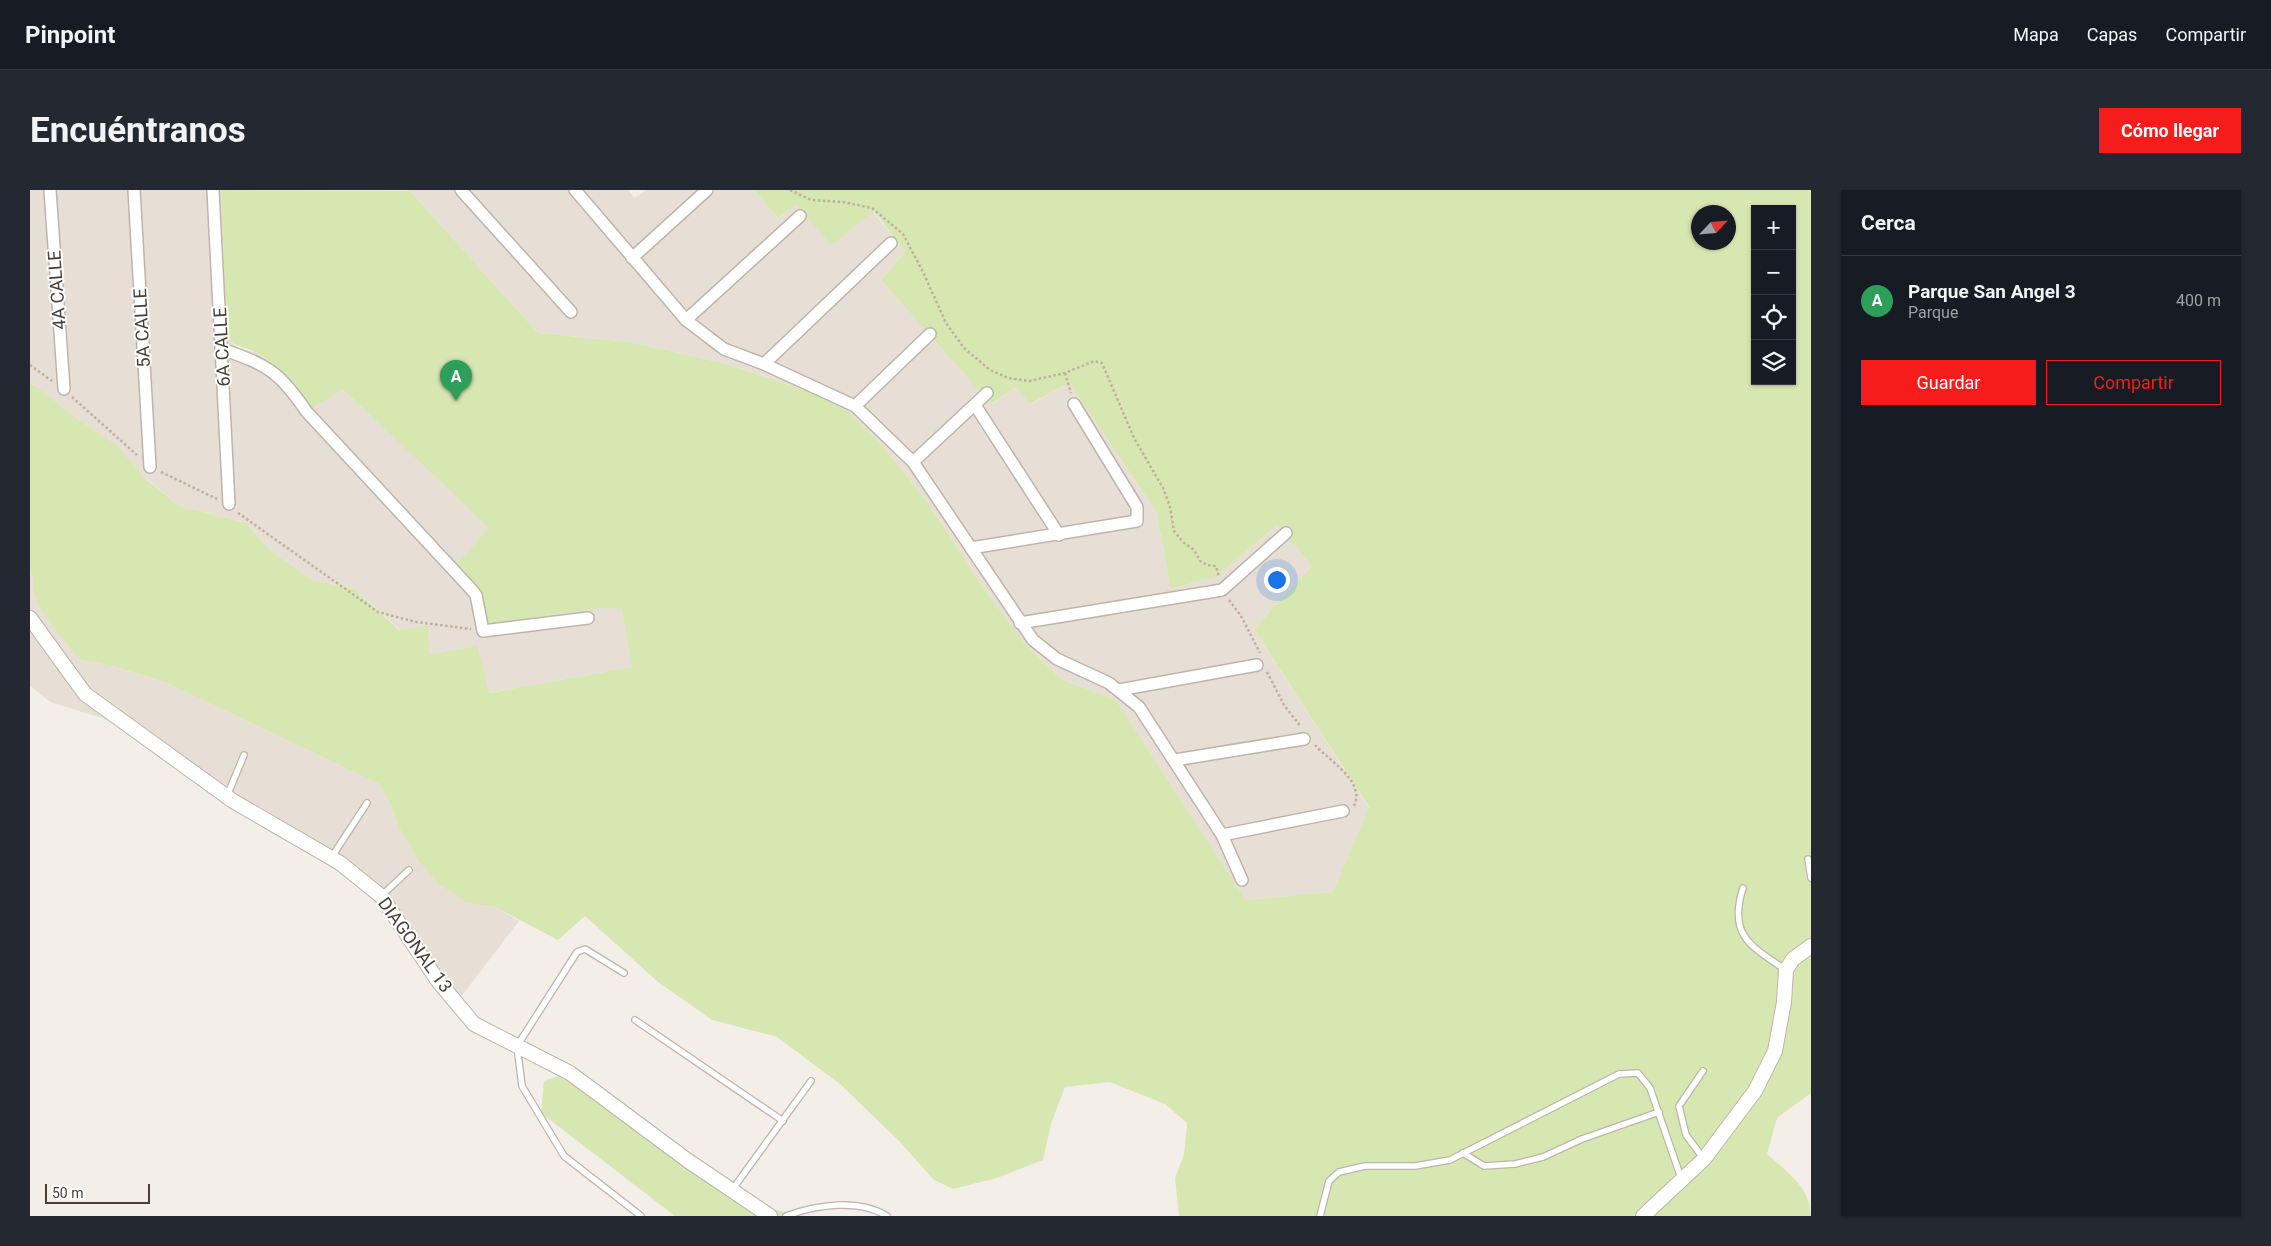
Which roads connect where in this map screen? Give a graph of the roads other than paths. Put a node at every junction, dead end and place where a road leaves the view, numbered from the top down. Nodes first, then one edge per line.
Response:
1 (50, 190) edge
2 (134, 190) edge
3 (213, 190) edge
4 (461, 190) edge
5 (575, 190) edge
6 (707, 190) edge
7 (800, 216) dead end
8 (891, 243) dead end
9 (632, 258) junction
10 (571, 312) dead end
11 (686, 320) junction
12 (930, 334) dead end
13 (222, 350) junction
14 (764, 364) junction
15 (64, 389) road end
16 (987, 393) dead end
17 (1074, 404) road end
18 (975, 405) junction
19 (855, 406) junction
20 (913, 462) junction
21 (150, 467) road end
22 (230, 504) road end
23 (1286, 533) dead end
24 (1059, 535) junction
25 (971, 548) junction
26 (30, 618) edge
27 (588, 618) dead end
28 (1020, 623) junction
29 (1262, 667) road end
30 (1119, 690) junction
31 (1306, 737) road end
32 (244, 755) dead end
33 (1174, 760) junction
34 (227, 796) junction
35 (367, 802) dead end
36 (1343, 811) road end
37 (1222, 835) junction
38 (331, 858) junction
39 (1808, 859) dead end
40 (409, 870) dead end
41 (1811, 878) edge
42 (1242, 880) dead end
43 (1743, 888) dead end
44 (381, 896) junction
45 (1811, 946) edge
46 (1786, 970) junction
47 (624, 973) dead end
48 (635, 1020) dead end
49 (517, 1046) junction
50 (1703, 1071) dead end
51 (811, 1081) dead end
52 (1659, 1112) junction
53 (783, 1121) junction
54 (1463, 1153) junction
55 (1704, 1159) junction
56 (1682, 1180) junction
57 (732, 1190) junction
58 (641, 1216) edge
59 (770, 1216) edge
60 (786, 1216) edge
61 (887, 1216) edge
62 (1320, 1216) edge
63 (1643, 1216) edge

1 - 15 street, 4A CALLE
2 - 21 street, 5A CALLE
3 - 13 street, 6A CALLE
4 - 10 street
5 - 9 street
6 - 9 street
7 - 11 street
8 - 14 street
9 - 11 street
11 - 14 street
12 - 19 street
13 - 22 street, 6A CALLE
13 - 27 street
14 - 19 street
16 - 18 street
17 - 24 street
18 - 20 street
18 - 24 street
19 - 20 street
20 - 25 street
23 - 28 street
24 - 25 street
25 - 28 street
26 - 34 street, DIAGONAL 13
28 - 30 street
29 - 30 street
30 - 33 street
31 - 33 street
32 - 34 lane
33 - 37 street
34 - 38 street, DIAGONAL 13
35 - 38 lane
36 - 37 street
37 - 42 street
38 - 44 street, DIAGONAL 13
39 - 41 lane
40 - 44 lane
43 - 46 lane
44 - 49 street, DIAGONAL 13
45 - 46 street
46 - 55 street
47 - 49 lane
48 - 53 lane
49 - 57 street, DIAGONAL 13
49 - 58 lane
50 - 55 lane
51 - 53 lane
52 - 54 lane
52 - 54 lane
52 - 56 lane
53 - 57 lane
54 - 62 lane
55 - 56 street
56 - 63 street
57 - 59 street, DIAGONAL 13
60 - 61 lane

